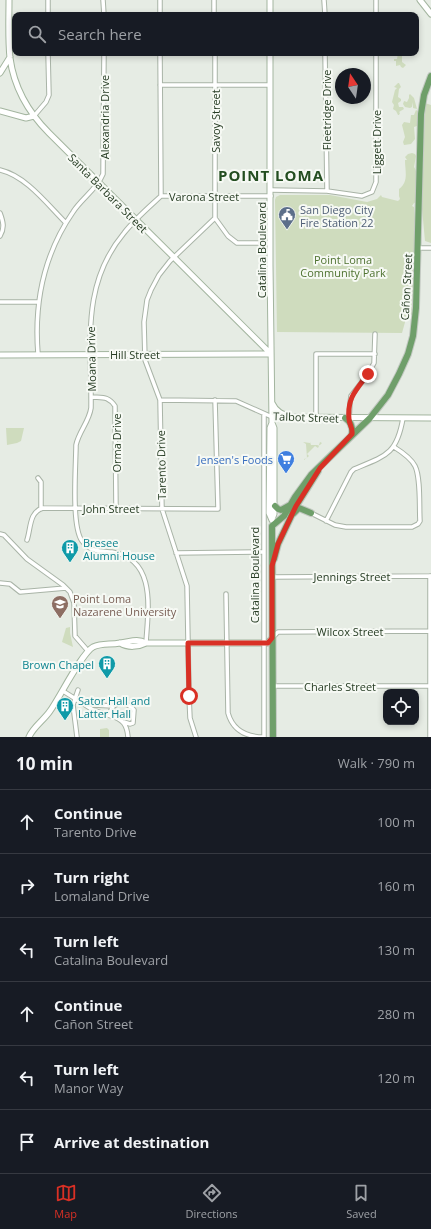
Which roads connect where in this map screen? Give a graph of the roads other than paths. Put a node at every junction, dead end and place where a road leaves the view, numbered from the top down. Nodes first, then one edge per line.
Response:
1 (9, 0) edge
2 (48, 0) edge
3 (104, 0) edge
4 (160, 0) edge
5 (214, 0) edge
6 (270, 0) edge
7 (324, 0) edge
8 (376, 0) edge
9 (420, 0) edge
10 (48, 12) edge
11 (104, 12) edge
12 (160, 12) edge
13 (214, 12) edge
14 (270, 12) edge
15 (325, 12) edge
16 (376, 12) edge
17 (431, 14) edge
18 (10, 56) junction
19 (48, 56) edge
20 (104, 56) edge
21 (160, 56) edge
22 (215, 56) edge
23 (270, 56) edge
24 (325, 56) edge
25 (376, 56) edge
26 (0, 73) edge
27 (431, 76) edge
28 (160, 85) junction
29 (215, 85) junction
30 (270, 85) junction
31 (0, 111) edge
32 (34, 116) junction
33 (0, 170) edge
34 (98, 182) junction
35 (326, 191) junction
36 (271, 193) junction
37 (161, 196) junction
38 (215, 196) junction
39 (359, 196) joint
40 (0, 213) edge
41 (215, 218) junction
42 (136, 220) junction
43 (65, 222) junction
44 (0, 236) edge
45 (270, 243) junction
46 (418, 248) junction
47 (431, 248) edge
48 (173, 258) junction
49 (0, 302) edge
50 (38, 302) junction
51 (375, 334) dead end
52 (38, 354) junction
53 (91, 354) junction
54 (144, 354) junction
55 (271, 354) junction
56 (375, 354) junction
57 (0, 355) edge
58 (91, 397) junction
59 (160, 400) junction
60 (216, 400) junction
61 (272, 403) junction
62 (264, 414) junction
63 (295, 418) junction
64 (316, 418) junction
65 (370, 418) junction
66 (403, 418) junction
67 (431, 418) edge
68 (348, 419) junction
69 (272, 420) junction
70 (351, 436) junction
71 (394, 447) junction
72 (320, 468) junction
73 (38, 478) dead end
74 (303, 494) junction
75 (291, 504) junction
76 (275, 506) junction
77 (76, 508) junction
78 (116, 508) junction
79 (41, 509) junction
80 (162, 509) junction
81 (311, 513) junction
82 (290, 516) junction
83 (326, 521) junction
84 (272, 523) junction
85 (0, 534) edge
86 (27, 540) dead end
87 (264, 552) junction
88 (176, 553) junction
89 (272, 566) junction
90 (431, 576) edge
91 (272, 577) junction
92 (0, 583) edge
93 (66, 588) junction
94 (226, 594) dead end
95 (431, 631) edge
96 (272, 638) junction
97 (146, 643) junction
98 (188, 643) junction
99 (226, 643) junction
100 (264, 643) junction
101 (88, 651) junction
102 (272, 686) junction
103 (430, 686) edge
104 (78, 690) dead end
105 (63, 691) junction
106 (77, 699) junction
107 (113, 706) junction
108 (111, 716) junction
109 (124, 722) junction
110 (133, 723) junction
111 (431, 724) edge
112 (128, 736) edge
113 (29, 737) edge
114 (77, 737) edge
115 (196, 737) edge
116 (264, 737) edge
117 (273, 737) edge
118 (430, 737) edge

1 - 18 street, Santa Barbara Street
2 - 10 street
3 - 11 street
4 - 12 street
5 - 13 street
6 - 14 street
7 - 15 street
8 - 16 street
9 - 17 street
18 - 26 street
18 - 32 street, Santa Barbara Street
19 - 32 street
20 - 34 street, Alexandria Drive
21 - 28 street
22 - 29 street, Savoy Street
23 - 30 street, Catalina Boulevard
24 - 35 street, Fleetridge Drive
25 - 39 street, Liggett Drive
27 - 46 main road, Cañon Street
28 - 29 street
28 - 37 street
29 - 30 street
29 - 38 street, Savoy Street
30 - 36 street, Catalina Boulevard
31 - 32 street
32 - 34 street, Santa Barbara Street
33 - 43 street
34 - 42 street, Santa Barbara Street
34 - 43 street, Alexandria Drive
35 - 36 street, Varona Street
35 - 39 street, Varona Street
36 - 38 street, Varona Street
36 - 45 street, Catalina Boulevard
37 - 38 street, Varona Street
37 - 42 street, Moana Drive
38 - 41 street, Savoy Street
40 - 44 street
41 - 45 street
41 - 48 street, Tarento Drive
42 - 48 street, Santa Barbara Street
42 - 53 street, Moana Drive
43 - 50 street, Alexandria Drive
45 - 55 street, Catalina Boulevard
46 - 47 street
46 - 65 main road, Cañon Street
48 - 54 street, Tarento Drive
48 - 55 street, Santa Barbara Street
49 - 50 street
50 - 52 street, Alexandria Drive
51 - 56 street
52 - 53 street, Hill Street
52 - 57 street, Hill Street
53 - 54 street, Hill Street
53 - 58 street, Moana Drive
54 - 55 street, Hill Street
54 - 59 street, Tarento Drive
55 - 61 street, Catalina Boulevard
56 - 64 street
56 - 68 street
58 - 77 street, Moana Drive
58 - 78 street, Orma Drive
59 - 60 street, Talbot Street
59 - 80 street, Tarento Drive
60 - 62 street, Talbot Street
60 - 80 street, John Street
61 - 63 street
61 - 69 street, Catalina Boulevard
62 - 69 street, Talbot Street
62 - 87 street, Catalina Boulevard
63 - 64 street, Talbot Street
63 - 69 street, Talbot Street
64 - 68 street, Talbot Street
65 - 66 street, Talbot Street
65 - 68 street, Talbot Street
65 - 70 main road, Cañon Street
66 - 67 street, Talbot Street
66 - 71 street
68 - 70 main road
69 - 76 street, Catalina Boulevard
69 - 84 street, Catalina Boulevard
70 - 72 main road, Cañon Street
71 - 83 street
71 - 83 street
72 - 74 main road, Cañon Street
72 - 75 main road, Cañon Street
73 - 79 street
74 - 81 street
74 - 82 main road, Cañon Street
75 - 76 main road
75 - 84 main road, Cañon Street
76 - 84 street, Catalina Boulevard
77 - 78 street, John Street
77 - 79 street, John Street
77 - 97 street, Moana Drive
78 - 80 street, John Street
79 - 86 street
80 - 88 street, Tarento Drive
81 - 82 main road
81 - 83 street
82 - 89 main road, Cañon Street
84 - 89 main road, Catalina Boulevard
85 - 93 street
87 - 88 street
87 - 100 street, Catalina Boulevard
88 - 98 street, Tarento Drive
89 - 91 main road, Catalina Boulevard
90 - 91 street, Jennings Street
90 - 95 street
91 - 96 main road, Catalina Boulevard
92 - 93 street
93 - 101 street
94 - 99 street
95 - 96 street, Wilcox Street
95 - 103 street
96 - 100 street
96 - 102 main road, Catalina Boulevard
97 - 98 street
97 - 101 street
98 - 99 street
98 - 115 street, Tarento Drive
99 - 100 street
99 - 116 street
100 - 116 street, Catalina Boulevard
101 - 105 street
102 - 103 street, Charles Street
102 - 117 main road, Catalina Boulevard
103 - 111 street
104 - 106 street
105 - 106 street
105 - 113 street
106 - 107 street
106 - 108 street
106 - 114 street
107 - 108 street
107 - 110 street
108 - 109 street
109 - 110 street
109 - 112 street
110 - 112 street
111 - 118 street

